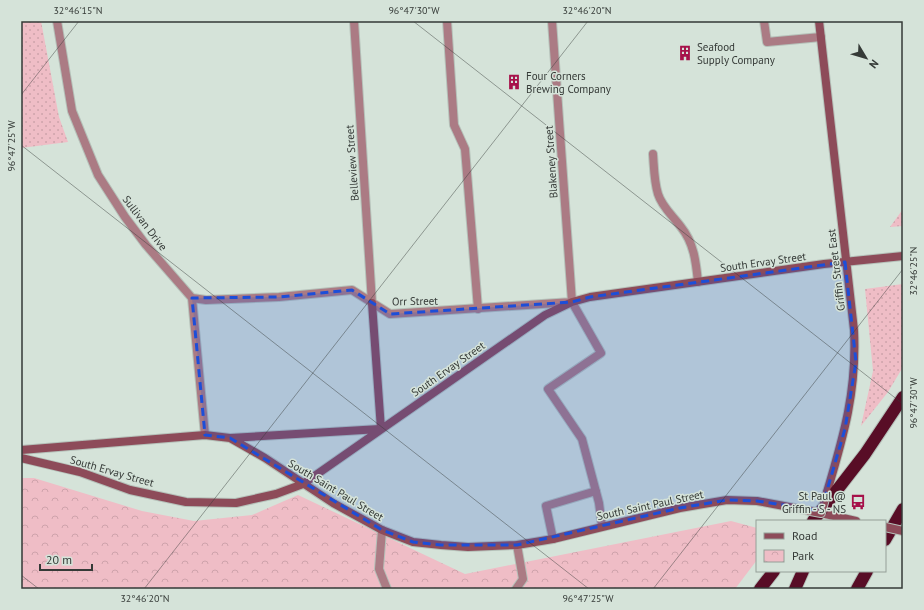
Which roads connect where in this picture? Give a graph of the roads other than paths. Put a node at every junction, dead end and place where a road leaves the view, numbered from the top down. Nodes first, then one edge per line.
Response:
1 (57, 21) edge
2 (354, 21) edge
3 (447, 21) edge
4 (552, 21) edge
5 (764, 21) edge
6 (819, 21) edge
7 (821, 37) junction
8 (653, 154) dead end
9 (903, 256) edge
10 (845, 262) junction
11 (698, 282) junction
12 (192, 298) junction
13 (572, 302) junction
14 (372, 303) junction
15 (478, 309) junction
16 (903, 398) edge
17 (381, 429) junction
18 (205, 435) junction
19 (230, 438) junction
20 (21, 450) edge
21 (21, 458) edge
22 (303, 484) junction
23 (596, 491) junction
24 (903, 509) edge
25 (818, 518) edge
26 (843, 520) edge
27 (602, 526) junction
28 (886, 527) edge
29 (382, 530) junction
30 (903, 532) edge
31 (886, 538) edge
32 (553, 539) junction
33 (517, 545) junction
34 (773, 572) edge
35 (803, 572) edge
36 (866, 572) edge
37 (387, 589) edge
38 (516, 589) edge
39 (760, 589) edge
40 (796, 589) edge
41 (856, 589) edge

1 - 12 street, Sullivan Drive
2 - 14 street, Belleview Street
3 - 15 street
4 - 13 street, Blakeney Street
5 - 7 street
6 - 7 main road, Griffin Street East
7 - 10 main road, Griffin Street East
8 - 11 street
9 - 10 main road, South Ervay Street
10 - 11 main road, South Ervay Street
10 - 25 main road, Griffin Street East, bridge
11 - 13 main road, South Ervay Street
12 - 14 street, Orr Street
12 - 18 street
13 - 15 street, Orr Street
13 - 17 main road, South Ervay Street
13 - 23 street
14 - 15 street, Orr Street
14 - 17 main road
16 - 25 highway
17 - 19 main road
17 - 22 main road, South Ervay Street
18 - 19 main road, South Saint Paul Street
18 - 20 main road, South Saint Paul Street
19 - 22 main road, South Saint Paul Street
21 - 22 main road, South Ervay Street
22 - 29 main road, South Saint Paul Street
23 - 27 street
23 - 32 street
24 - 31 highway
25 - 26 main road, South Saint Paul Street
25 - 27 main road, South Saint Paul Street, bridge
27 - 32 main road, South Saint Paul Street
28 - 30 main road, bridge
29 - 33 main road, South Saint Paul Street
29 - 37 street
32 - 33 main road, South Saint Paul Street
33 - 38 street
34 - 39 highway
35 - 40 highway
36 - 41 highway

